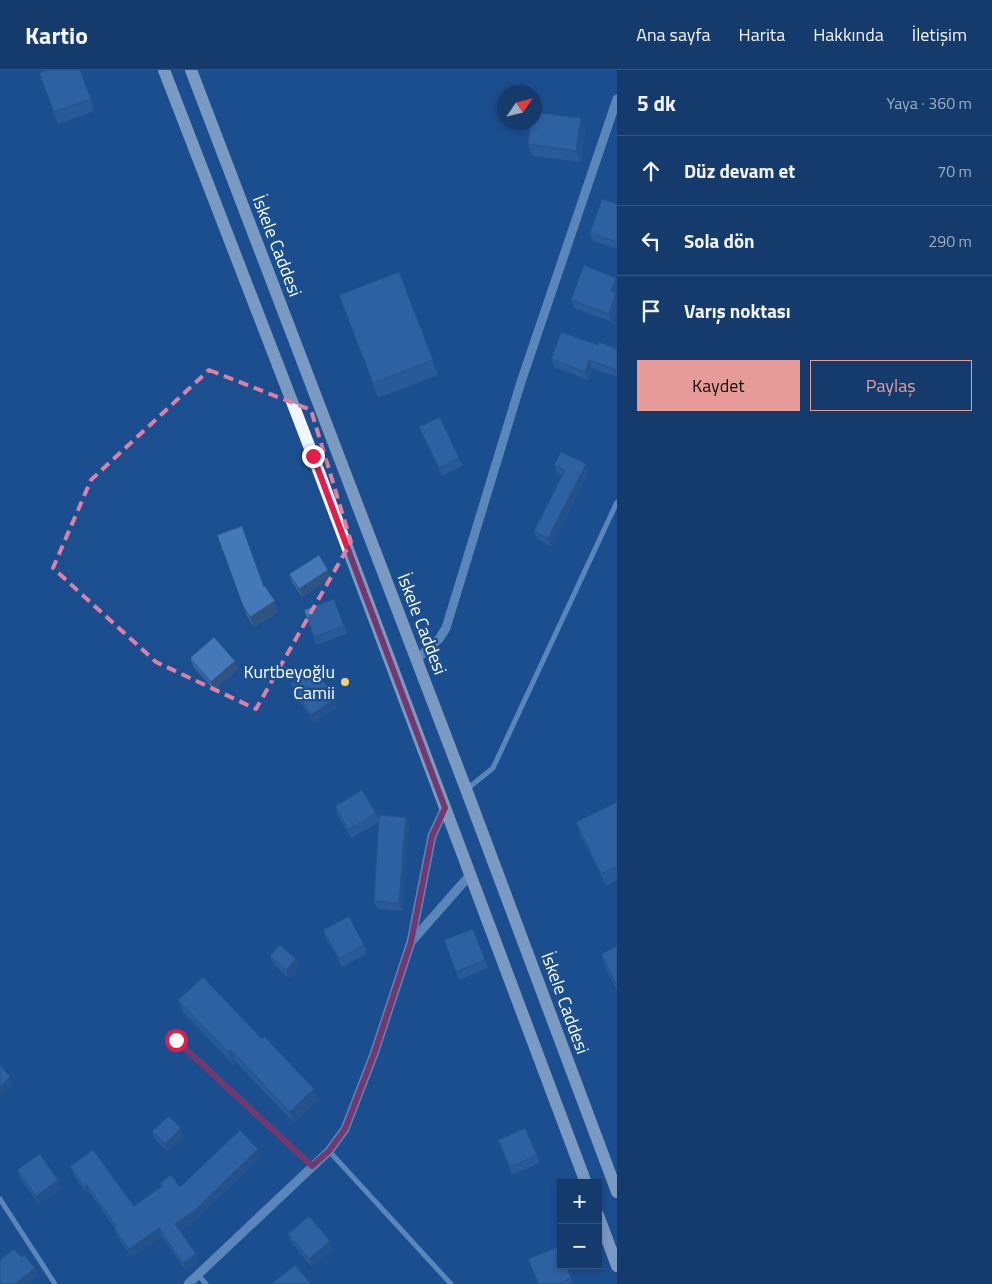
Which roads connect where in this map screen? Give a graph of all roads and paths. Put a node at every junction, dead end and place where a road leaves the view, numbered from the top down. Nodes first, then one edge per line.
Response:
1 (164, 70) edge
2 (192, 70) edge
3 (617, 99) edge
4 (617, 502) edge
5 (417, 659) junction
6 (466, 789) junction
7 (445, 808) junction
8 (470, 875) junction
9 (411, 942) junction
10 (176, 1040) dead end
11 (329, 1151) junction
12 (312, 1166) junction
13 (584, 1179) edge
14 (617, 1192) edge
15 (0, 1199) edge
16 (601, 1224) edge
17 (617, 1266) edge
18 (198, 1275) junction
19 (55, 1284) edge
20 (188, 1284) edge
21 (206, 1284) edge
22 (451, 1284) edge

1 - 7 main road
2 - 5 main road, İskele Caddesi
3 - 5 street
4 - 6 street
5 - 6 main road, İskele Caddesi
6 - 14 main road, İskele Caddesi
7 - 8 main road
7 - 9 street
8 - 9 street
8 - 13 main road
9 - 11 street
10 - 12 street
11 - 12 street
11 - 22 street
12 - 18 street
15 - 19 street
16 - 17 main road
18 - 20 street
18 - 21 street

